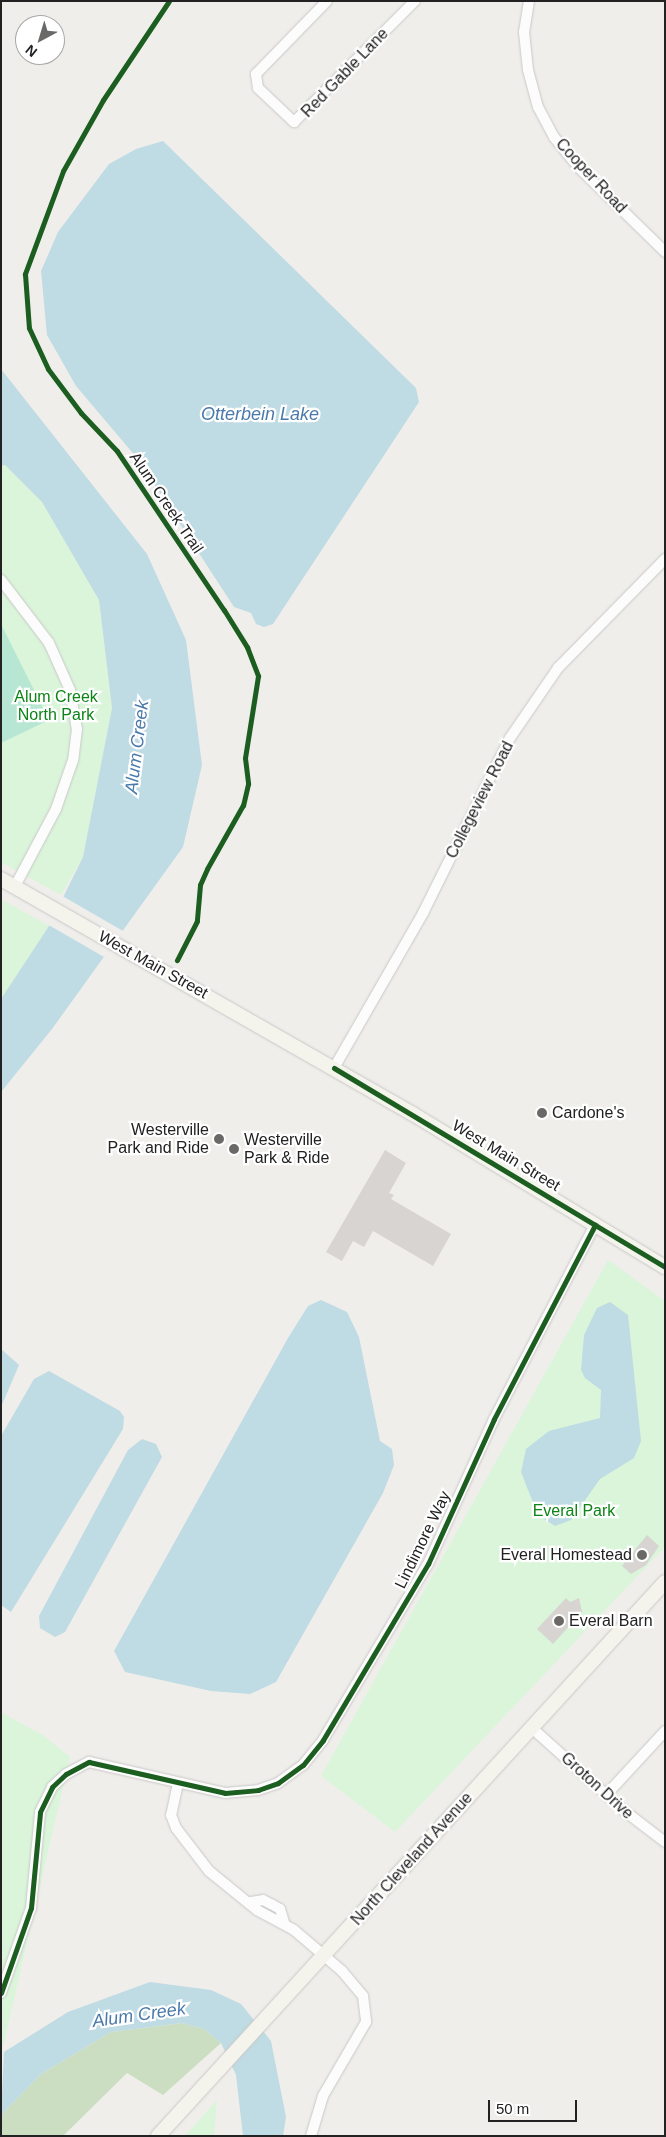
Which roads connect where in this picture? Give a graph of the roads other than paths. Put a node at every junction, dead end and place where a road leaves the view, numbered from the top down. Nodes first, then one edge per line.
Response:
1 (327, 1) edge
2 (415, 1) edge
3 (529, 1) edge
4 (665, 252) edge
5 (665, 559) edge
6 (1, 580) edge
7 (1, 878) edge
8 (15, 886) junction
9 (334, 1068) junction
10 (595, 1225) junction
11 (665, 1267) edge
12 (665, 1582) edge
13 (532, 1728) junction
14 (665, 1731) edge
15 (178, 1783) junction
16 (606, 1795) junction
17 (665, 1842) edge
18 (324, 1955) junction
19 (1, 1993) edge
20 (158, 2136) edge
21 (311, 2136) edge

1 - 2 street, Red Gable Lane
3 - 4 street, Cooper Road
5 - 9 street, Collegeview Road
6 - 8 street
7 - 8 main road, West Main Street
8 - 9 main road, West Main Street
9 - 10 main road, West Main Street
10 - 11 main road, West Main Street
10 - 15 street, Lindimore Way
12 - 13 main road, North Cleveland Avenue
13 - 16 street, Groton Drive
13 - 18 main road, North Cleveland Avenue
14 - 16 street
15 - 18 street
15 - 19 street, Lindimore Way
16 - 17 street, Groton Drive
18 - 20 main road, North Cleveland Avenue
18 - 21 street

